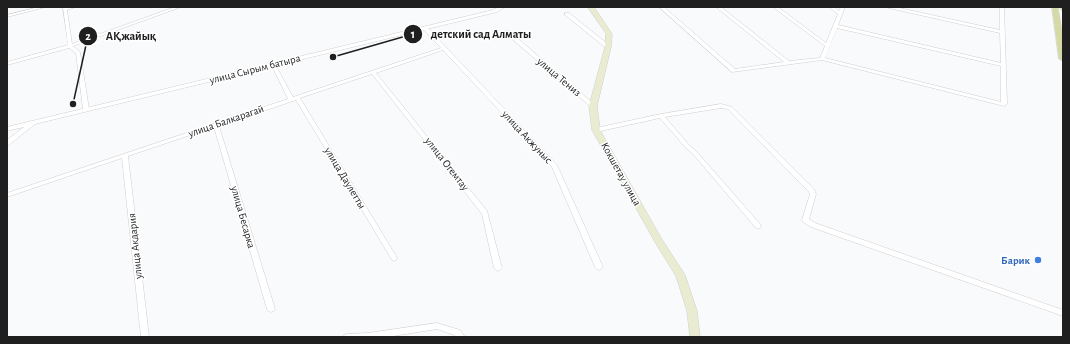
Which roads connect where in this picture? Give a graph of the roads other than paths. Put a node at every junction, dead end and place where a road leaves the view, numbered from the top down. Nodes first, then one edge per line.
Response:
1 (44, 7) edge
2 (74, 7) edge
3 (179, 7) edge
4 (503, 7) edge
5 (591, 7) edge
6 (661, 7) edge
7 (718, 7) edge
8 (774, 7) edge
9 (830, 7) edge
10 (843, 7) edge
11 (889, 7) edge
12 (1002, 7) edge
13 (1055, 7) edge
14 (65, 8) edge
15 (567, 14) dead end
16 (840, 14) junction
17 (7, 16) edge
18 (835, 26) junction
19 (425, 28) junction
20 (507, 32) dead end
21 (1003, 32) junction
22 (70, 46) junction
23 (828, 46) junction
24 (608, 47) junction
25 (444, 48) junction
26 (822, 58) junction
27 (1063, 59) edge
28 (788, 63) junction
29 (7, 64) edge
30 (273, 64) junction
31 (1003, 65) junction
32 (373, 72) junction
33 (294, 98) junction
34 (593, 106) junction
35 (86, 109) junction
36 (661, 116) junction
37 (34, 122) junction
38 (216, 124) junction
39 (7, 128) edge
40 (596, 130) junction
41 (7, 144) edge
42 (125, 155) junction
43 (7, 195) edge
44 (758, 226) dead end
45 (394, 258) dead end
46 (599, 267) dead end
47 (498, 268) dead end
48 (271, 309) dead end
49 (1063, 313) edge
50 (366, 336) edge
51 (145, 337) edge
52 (347, 337) edge
53 (461, 337) edge
54 (695, 337) edge

1 - 17 street
2 - 14 street
3 - 22 street
4 - 19 street, улица Сырым батыра
5 - 24 main road, Кокшетау улица
6 - 28 street
7 - 28 street
8 - 23 street
9 - 16 street
10 - 16 street
11 - 21 street
12 - 21 street
13 - 27 main road
14 - 22 street
15 - 24 street
16 - 18 street
18 - 23 street
18 - 31 street
19 - 25 street, улица Акжуныс
19 - 30 street, улица Сырым батыра
20 - 34 street, улица Тениз
21 - 31 street
22 - 29 street
22 - 35 street
23 - 26 street
24 - 34 main road, Кокшетау улица
25 - 32 street, улица Балкарагай
25 - 46 street, улица Акжуныс
26 - 28 street
26 - 31 street
30 - 33 street, улица Даулетты
30 - 35 street, улица Сырым батыра
32 - 33 street, улица Балкарагай
32 - 47 street, улица Огемтау
33 - 38 street, улица Балкарагай
33 - 45 street, улица Даулетты
34 - 40 main road, Кокшетау улица
35 - 37 street, улица Сырым батыра
36 - 40 street
36 - 44 street
36 - 49 street
37 - 39 street, улица Сырым батыра
37 - 41 street
38 - 42 street, улица Балкарагай
38 - 48 street, улица Бесарка
40 - 54 main road, Кокшетау улица
42 - 43 street, улица Балкарагай
42 - 51 street, улица Акдария
50 - 52 street
50 - 53 street

